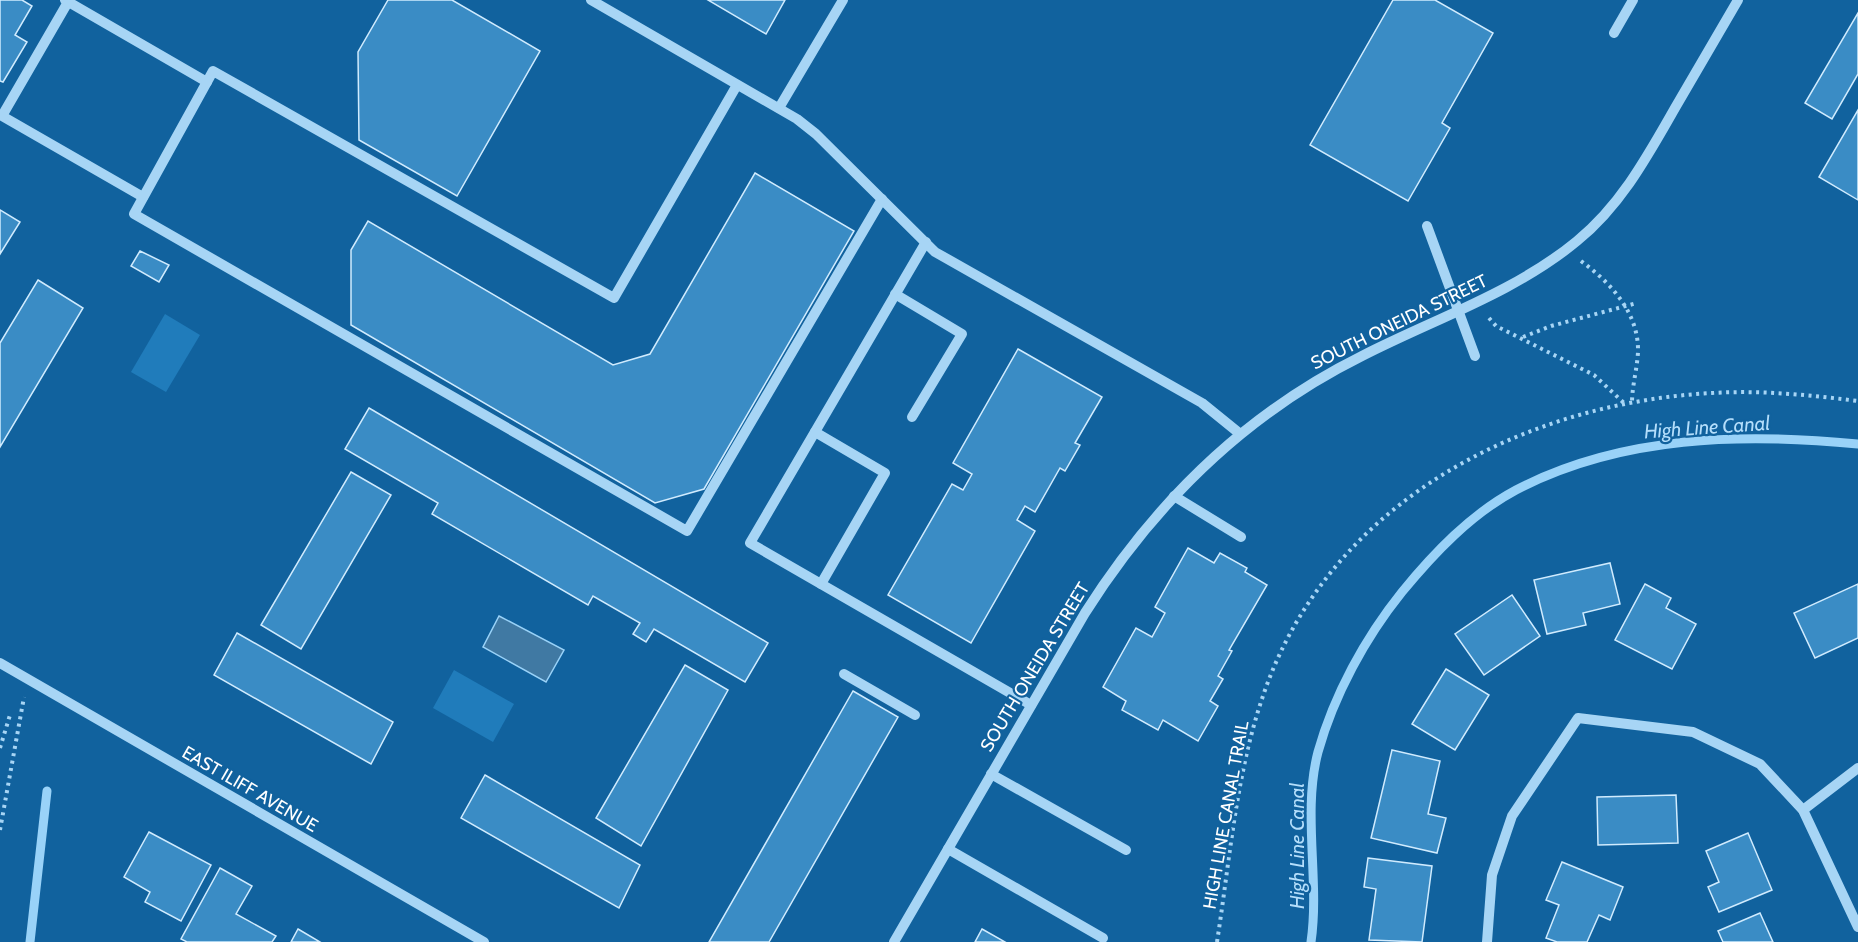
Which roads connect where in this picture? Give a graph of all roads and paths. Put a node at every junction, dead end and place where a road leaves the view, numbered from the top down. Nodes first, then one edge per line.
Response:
1 (591, 0) edge
2 (843, 0) edge
3 (1633, 0) edge
4 (1738, 0) edge
5 (67, 1) edge
6 (1614, 33) dead end
7 (207, 82) junction
8 (737, 85) junction
9 (779, 108) junction
10 (1, 115) edge
11 (143, 197) junction
12 (882, 199) junction
13 (1427, 226) dead end
14 (926, 242) junction
15 (1566, 250) junction
16 (895, 294) junction
17 (1475, 303) junction
18 (1637, 303) dead end
19 (1626, 306) junction
20 (1458, 310) junction
21 (1522, 337) junction
22 (1475, 357) dead end
23 (1858, 401) edge
24 (1632, 404) junction
25 (1626, 405) junction
26 (912, 417) dead end
27 (815, 432) junction
28 (1239, 433) junction
29 (1174, 496) junction
30 (1241, 537) dead end
31 (821, 584) junction
32 (0, 663) edge
33 (844, 674) dead end
34 (28, 679) junction
35 (1031, 705) junction
36 (10, 715) dead end
37 (915, 715) dead end
38 (0, 748) edge
39 (1858, 768) edge
40 (991, 774) junction
41 (1803, 810) junction
42 (0, 830) edge
43 (948, 849) junction
44 (1126, 850) dead end
45 (1858, 927) edge
46 (1103, 938) dead end
47 (484, 942) edge
48 (894, 942) edge
49 (1217, 942) edge
50 (1487, 942) edge

1 - 8 street
2 - 9 street
3 - 6 street
4 - 15 street, SOUTH ONEIDA STREET
5 - 7 street
5 - 10 street
7 - 8 street
7 - 11 street
8 - 9 street
9 - 12 street
10 - 11 street
11 - 12 street
12 - 14 street
13 - 20 street
14 - 16 street
14 - 28 street
15 - 17 street, SOUTH ONEIDA STREET
15 - 19 path
16 - 26 street
16 - 27 street
17 - 20 street, SOUTH ONEIDA STREET
17 - 21 path
18 - 19 path
19 - 21 path
19 - 24 path
20 - 22 street
20 - 28 street, SOUTH ONEIDA STREET
21 - 25 path
23 - 24 path, HIGH LINE CANAL TRAIL
24 - 25 path, HIGH LINE CANAL TRAIL
25 - 49 path, HIGH LINE CANAL TRAIL
27 - 31 street
27 - 31 street
28 - 29 street, SOUTH ONEIDA STREET
29 - 30 street
29 - 35 street, SOUTH ONEIDA STREET
31 - 35 street
32 - 34 street, EAST ILIFF AVENUE
33 - 37 street
34 - 42 path
34 - 47 street, EAST ILIFF AVENUE
35 - 40 street, SOUTH ONEIDA STREET
36 - 38 path
39 - 41 street
40 - 43 street, SOUTH ONEIDA STREET
40 - 44 street
41 - 45 street
41 - 50 street
43 - 46 street
43 - 48 street, SOUTH ONEIDA STREET

